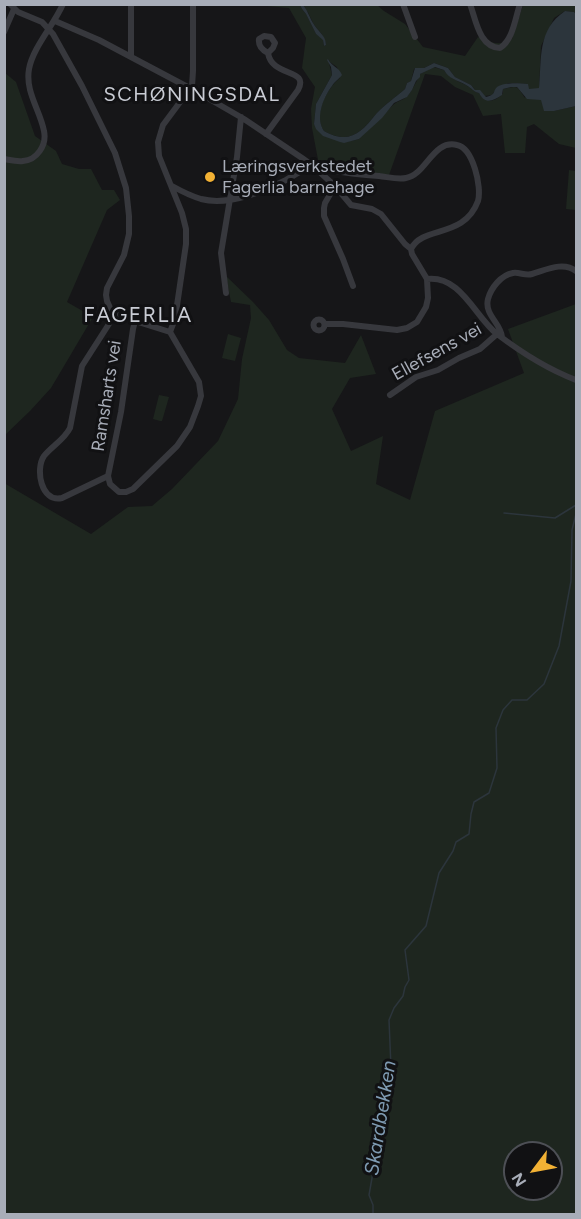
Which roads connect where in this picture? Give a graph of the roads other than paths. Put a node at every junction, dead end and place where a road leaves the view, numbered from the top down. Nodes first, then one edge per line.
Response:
1 (63, 4) edge
2 (131, 4) edge
3 (193, 4) edge
4 (404, 4) edge
5 (470, 4) edge
6 (520, 4) edge
7 (12, 7) edge
8 (55, 21) junction
9 (49, 30) junction
10 (4, 32) edge
11 (415, 38) dead end
12 (268, 53) dead end
13 (131, 57) junction
14 (191, 88) junction
15 (241, 117) junction
16 (266, 134) junction
17 (4, 159) edge
18 (313, 166) junction
19 (172, 186) junction
20 (335, 186) junction
21 (230, 200) junction
22 (411, 249) junction
23 (576, 271) edge
24 (427, 279) junction
25 (352, 286) dead end
26 (226, 293) dead end
27 (116, 313) junction
28 (135, 321) junction
29 (324, 324) dead end
30 (170, 332) junction
31 (499, 336) junction
32 (576, 380) edge
33 (390, 395) dead end
34 (108, 476) junction

1 - 8 street
2 - 13 street
3 - 14 street
4 - 11 street
5 - 6 street
7 - 9 street
7 - 10 street
8 - 9 street
8 - 13 street
9 - 17 street
9 - 27 street
12 - 16 street
13 - 14 street
14 - 15 street
14 - 19 street
15 - 16 street
15 - 21 street
16 - 18 street
18 - 20 street
18 - 21 street
18 - 22 street
19 - 21 street
19 - 30 street
20 - 22 street
20 - 25 street
21 - 26 street
22 - 24 street
23 - 31 street
24 - 29 street
24 - 31 street
27 - 28 street
27 - 34 street
28 - 30 street
28 - 34 street, Ramsharts vei
30 - 34 street
31 - 32 street
31 - 33 street, Ellefsens vei

